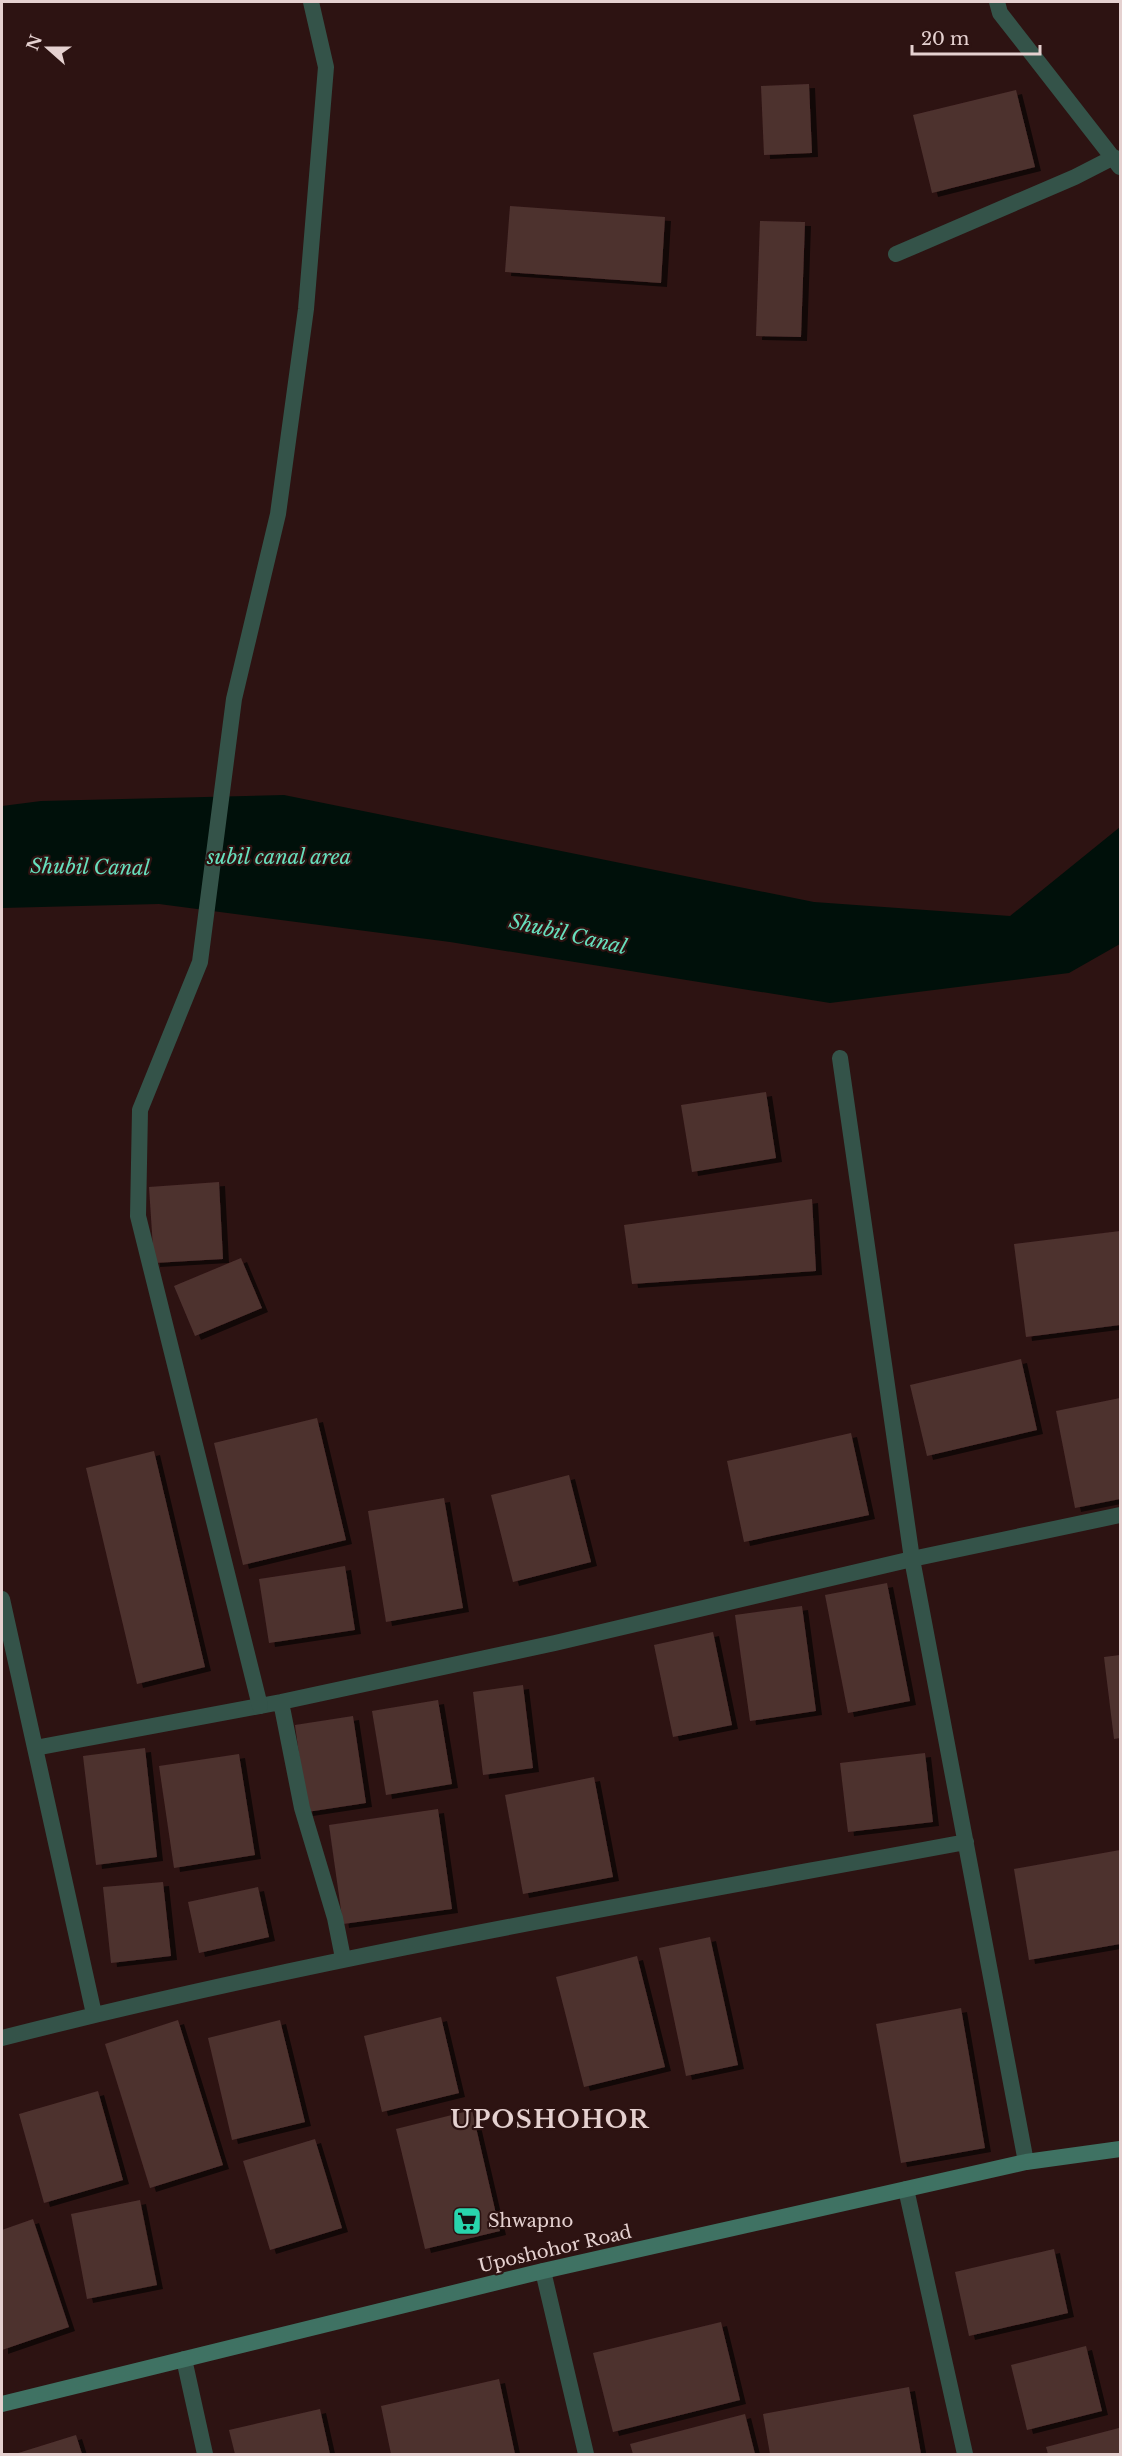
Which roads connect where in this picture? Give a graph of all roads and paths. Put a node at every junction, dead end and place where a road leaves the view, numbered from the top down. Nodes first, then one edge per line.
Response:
1 (311, 2) edge
2 (997, 2) edge
3 (1117, 162) edge
4 (896, 254) dead end
5 (840, 1058) dead end
6 (1120, 1515) edge
7 (912, 1559) junction
8 (2, 1599) edge
9 (281, 1702) junction
10 (260, 1706) junction
11 (35, 1748) junction
12 (966, 1842) junction
13 (343, 1958) junction
14 (94, 2014) junction
15 (2, 2038) edge
16 (1120, 2149) edge
17 (1026, 2162) junction
18 (906, 2189) junction
19 (543, 2271) junction
20 (184, 2359) junction
21 (2, 2404) edge
22 (205, 2454) edge
23 (586, 2454) edge
24 (965, 2454) edge

1 - 10 street
2 - 3 street
3 - 4 street
5 - 7 street
6 - 7 street
7 - 9 street
7 - 12 street
8 - 11 street
9 - 10 street
9 - 13 street
10 - 11 street
11 - 14 street
12 - 13 street
12 - 17 street
13 - 14 street
14 - 15 street
16 - 17 main road, Uposhohor Road
17 - 18 main road, Uposhohor Road
18 - 19 main road, Uposhohor Road
18 - 24 street
19 - 20 main road, Uposhohor Road
19 - 23 street
20 - 21 main road, Uposhohor Road
20 - 22 street

